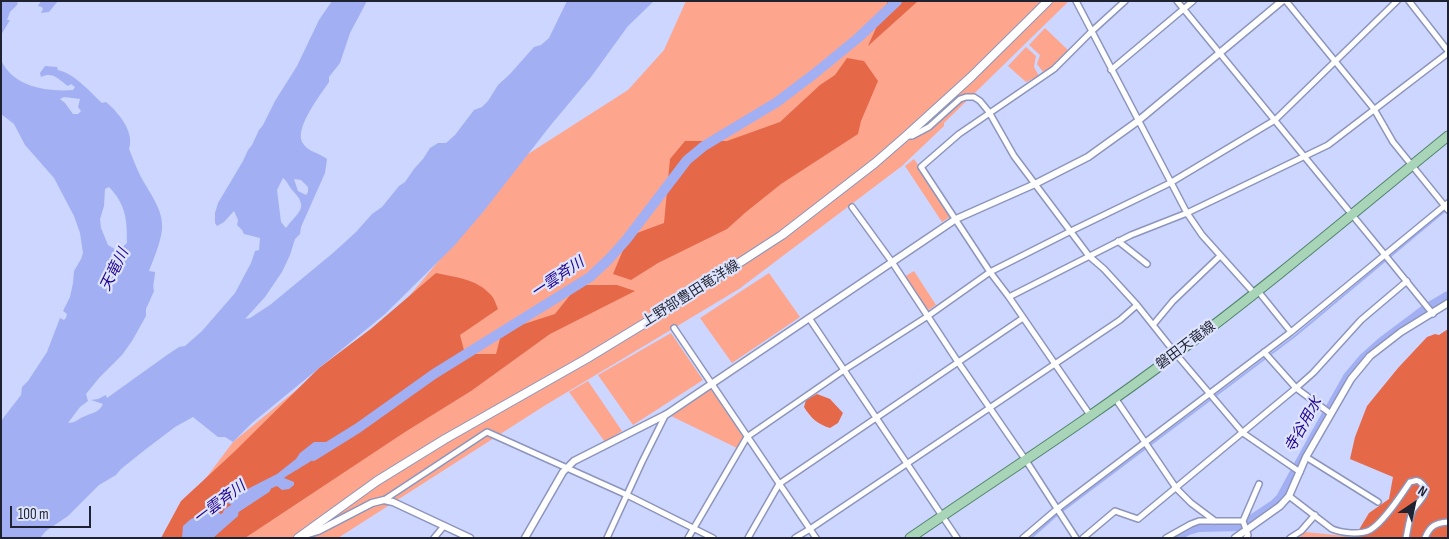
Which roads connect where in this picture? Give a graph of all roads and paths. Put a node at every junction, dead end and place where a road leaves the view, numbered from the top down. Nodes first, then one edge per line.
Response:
1 (1048, 1) edge
2 (1076, 1) edge
3 (1125, 1) edge
4 (1177, 1) edge
5 (1193, 1) edge
6 (1284, 1) edge
7 (1397, 1) edge
8 (1413, 2) edge
9 (1183, 9) junction
10 (1091, 32) junction
11 (1448, 52) edge
12 (1220, 54) junction
13 (1335, 61) junction
14 (1111, 70) junction
15 (1374, 109) junction
16 (989, 112) junction
17 (1275, 120) junction
18 (1138, 121) junction
19 (906, 136) junction
20 (1448, 136) edge
21 (1305, 157) junction
22 (1412, 166) junction
23 (1170, 183) junction
24 (1035, 184) junction
25 (852, 206) dead end
26 (1447, 207) edge
27 (1187, 213) junction
28 (1352, 215) junction
29 (956, 219) junction
30 (1071, 231) junction
31 (1118, 241) junction
32 (1386, 254) junction
33 (1089, 256) junction
34 (1220, 256) junction
35 (892, 262) junction
36 (1147, 264) dead end
37 (990, 272) junction
38 (1407, 282) junction
39 (1257, 292) junction
40 (1009, 297) junction
41 (1448, 303) edge
42 (1137, 305) junction
43 (1432, 314) junction
44 (928, 316) junction
45 (809, 318) junction
46 (1023, 318) junction
47 (1153, 325) junction
48 (674, 328) dead end
49 (1291, 332) junction
50 (1264, 352) junction
51 (1176, 354) junction
52 (958, 362) junction
53 (1054, 363) junction
54 (844, 370) junction
55 (712, 384) junction
56 (1296, 388) junction
57 (1210, 393) junction
58 (1114, 398) junction
59 (990, 407) junction
60 (667, 414) junction
61 (1330, 414) junction
62 (1090, 415) junction
63 (877, 418) junction
64 (1243, 433) junction
65 (747, 437) junction
66 (1145, 442) junction
67 (1306, 457) junction
68 (1025, 459) junction
69 (906, 463) junction
70 (567, 467) junction
71 (1300, 472) junction
72 (779, 484) junction
73 (1259, 484) dead end
74 (1176, 488) junction
75 (628, 495) junction
76 (1289, 496) junction
77 (384, 500) junction
78 (1378, 502) dead end
79 (1057, 509) junction
80 (1315, 515) junction
81 (942, 516) junction
82 (1215, 521) junction
83 (1243, 522) junction
84 (1448, 522) edge
85 (444, 526) junction
86 (693, 528) junction
87 (810, 529) junction
88 (1247, 530) junction
89 (298, 538) edge
90 (434, 538) edge
91 (470, 538) edge
92 (525, 538) edge
93 (608, 538) edge
94 (688, 538) edge
95 (712, 538) edge
96 (748, 538) edge
97 (795, 538) edge
98 (816, 538) edge
99 (910, 538) edge
100 (958, 538) edge
101 (1023, 538) edge
102 (1076, 538) edge
103 (1083, 538) edge
104 (1166, 538) edge
105 (1236, 538) edge
106 (1246, 538) edge
107 (1290, 538) edge
108 (1406, 538) edge
109 (1425, 538) edge

1 - 19 main road, 上野部豊田竜洋線
2 - 10 street
3 - 10 street
4 - 9 street
5 - 9 street
6 - 12 street
6 - 13 street
7 - 13 street
8 - 11 street
9 - 12 street
9 - 14 street
10 - 14 street
10 - 16 street
11 - 15 street
12 - 17 street
12 - 18 street
13 - 15 street
13 - 17 street
14 - 18 street
15 - 21 street
15 - 22 street
16 - 19 street
16 - 24 street
16 - 29 street
17 - 21 street
17 - 23 street
18 - 23 street
18 - 24 street
19 - 89 main road, 上野部豊田竜洋線
20 - 22 main road, 磐田天竜線
21 - 27 street
21 - 28 street
22 - 26 street
22 - 28 main road, 磐田天竜線
23 - 27 street
23 - 30 street
24 - 29 street
24 - 30 street
25 - 35 street
26 - 32 street
27 - 31 street
27 - 34 street
28 - 32 street
28 - 39 main road, 磐田天竜線
29 - 35 street
29 - 37 street
30 - 33 street
30 - 37 street
31 - 33 street
31 - 36 street
32 - 38 street
32 - 49 street
33 - 40 street
33 - 42 street
34 - 39 street
34 - 47 street
35 - 44 street
35 - 45 street
37 - 40 street
37 - 44 street
38 - 43 street
38 - 56 street
39 - 49 street
39 - 51 main road, 磐田天竜線
40 - 46 street
41 - 43 street
42 - 47 street
42 - 53 street
43 - 61 street
44 - 52 street
44 - 54 street
45 - 54 street
45 - 55 street
46 - 52 street
46 - 53 street
47 - 51 street
48 - 55 street
49 - 50 street
50 - 56 street
50 - 57 street
51 - 57 street
51 - 58 main road, 磐田天竜線
52 - 59 street
52 - 63 street
53 - 59 street
53 - 62 street
54 - 63 street
54 - 65 street
55 - 60 street
55 - 65 street
56 - 61 street
56 - 64 street
57 - 64 street
57 - 66 street
58 - 62 main road, 磐田天竜線
58 - 66 street
59 - 68 street
59 - 69 street
60 - 70 street
60 - 75 street
61 - 67 street
62 - 68 main road, 磐田天竜線
63 - 69 street
63 - 72 street
64 - 71 street
64 - 74 street
65 - 72 street
65 - 86 street
66 - 74 street
66 - 79 street
67 - 71 street
67 - 78 street
68 - 79 street
68 - 81 main road, 磐田天竜線
69 - 81 street
69 - 87 street
70 - 75 street
70 - 77 street
70 - 92 street
71 - 76 street
72 - 87 street
72 - 96 street
73 - 83 street
74 - 82 street
74 - 103 street
75 - 86 street
75 - 93 street
76 - 80 street
76 - 88 street
77 - 85 street
77 - 89 street
79 - 101 street
79 - 102 street
80 - 107 street
80 - 108 street
81 - 99 main road, 磐田天竜線
81 - 100 street
82 - 83 street
82 - 104 street
83 - 88 street
84 - 109 street
85 - 90 street
85 - 91 street
86 - 94 street
86 - 95 street
87 - 97 street
87 - 98 street
88 - 105 street
88 - 106 street

